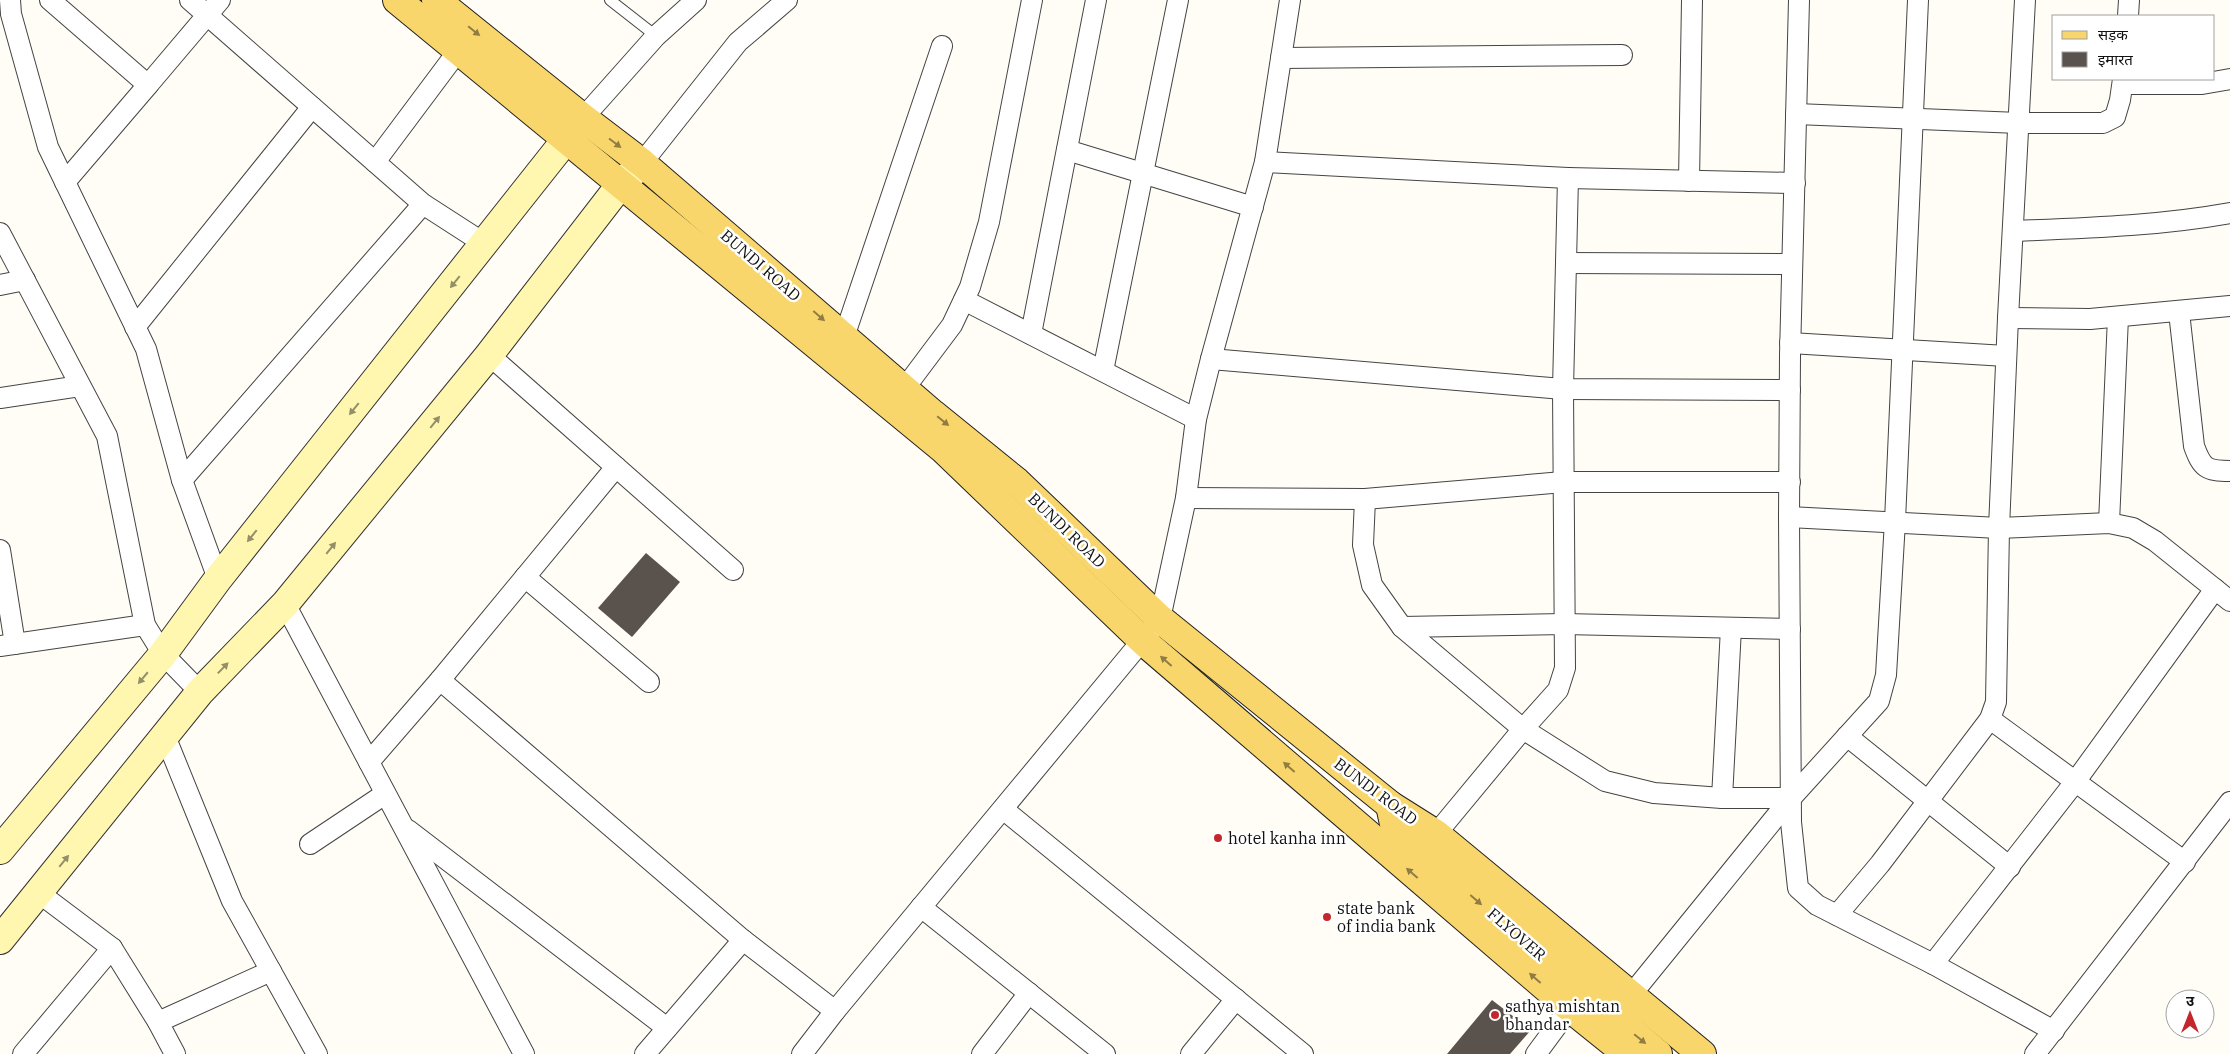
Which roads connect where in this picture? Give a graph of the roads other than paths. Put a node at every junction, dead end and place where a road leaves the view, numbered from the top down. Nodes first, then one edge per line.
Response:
1 (10, 0) edge
2 (50, 0) edge
3 (190, 0) edge
4 (220, 0) edge
5 (397, 0) edge
6 (436, 0) edge
7 (610, 0) edge
8 (696, 0) edge
9 (787, 0) edge
10 (1032, 0) edge
11 (1096, 0) edge
12 (1178, 0) edge
13 (1290, 0) edge
14 (1692, 0) edge
15 (1799, 0) edge
16 (1918, 0) edge
17 (2025, 0) edge
18 (2129, 0) edge
19 (2128, 15) edge
20 (208, 16) junction
21 (656, 36) junction
22 (942, 46) dead end
23 (458, 51) junction
24 (1622, 55) dead end
25 (1281, 58) junction
26 (2230, 79) edge
27 (2123, 81) edge
28 (148, 85) junction
29 (312, 107) junction
30 (1796, 114) junction
31 (1913, 118) junction
32 (2020, 123) junction
33 (575, 129) junction
34 (1067, 150) junction
35 (375, 162) junction
36 (1265, 162) junction
37 (642, 163) junction
38 (1143, 172) junction
39 (1568, 178) junction
40 (1689, 181) junction
41 (65, 182) junction
42 (1794, 183) junction
43 (621, 184) junction
44 (423, 204) junction
45 (1253, 207) junction
46 (2230, 214) edge
47 (2013, 231) junction
48 (0, 234) edge
49 (485, 244) junction
50 (1566, 262) junction
51 (1792, 264) junction
52 (25, 280) junction
53 (0, 285) edge
54 (964, 300) junction
55 (2230, 306) edge
56 (2179, 312) junction
57 (2118, 316) junction
58 (2008, 318) junction
59 (136, 327) junction
60 (1031, 334) junction
61 (844, 337) junction
62 (1790, 343) junction
63 (1903, 350) junction
64 (489, 355) junction
65 (2006, 356) junction
66 (1211, 359) junction
67 (1103, 371) junction
68 (80, 386) junction
69 (904, 389) junction
70 (1564, 389) junction
71 (1790, 390) junction
72 (0, 398) edge
73 (1196, 419) junction
74 (616, 467) junction
75 (2230, 471) edge
76 (182, 480) junction
77 (1564, 482) junction
78 (1790, 482) junction
79 (1186, 498) junction
80 (1365, 499) junction
81 (1789, 516) junction
82 (1895, 521) junction
83 (2109, 523) junction
84 (1999, 528) junction
85 (0, 550) edge
86 (733, 570) dead end
87 (525, 577) junction
88 (218, 579) junction
89 (2222, 595) edge
90 (285, 604) junction
91 (1160, 619) junction
92 (1564, 624) junction
93 (145, 625) junction
94 (1402, 627) junction
95 (1731, 628) junction
96 (1790, 629) junction
97 (1143, 641) junction
98 (7, 645) edge
99 (163, 654) junction
100 (440, 680) junction
101 (649, 682) dead end
102 (200, 692) junction
103 (1990, 719) junction
104 (1523, 729) junction
105 (165, 736) junction
106 (1847, 736) junction
107 (369, 762) junction
108 (2075, 782) junction
109 (386, 794) junction
110 (1722, 798) junction
111 (1791, 798) junction
112 (1928, 801) junction
113 (2230, 802) edge
114 (1003, 809) junction
115 (403, 826) junction
116 (310, 844) dead end
117 (1431, 845) junction
118 (0, 850) edge
119 (2185, 862) junction
120 (2010, 867) junction
121 (39, 892) junction
122 (921, 907) junction
123 (1837, 915) junction
124 (0, 940) edge
125 (743, 940) junction
126 (112, 948) junction
127 (1934, 964) junction
128 (271, 971) junction
129 (1029, 993) junction
130 (1631, 995) junction
131 (1236, 999) junction
132 (1570, 1008) junction
133 (834, 1011) junction
134 (158, 1022) junction
135 (667, 1028) junction
136 (2054, 1031) junction
137 (23, 1054) edge
138 (174, 1054) edge
139 (317, 1054) edge
140 (524, 1054) edge
141 (645, 1054) edge
142 (802, 1054) edge
143 (982, 1054) edge
144 (1105, 1054) edge
145 (1191, 1054) edge
146 (1302, 1054) edge
147 (1536, 1054) edge
148 (1627, 1054) edge
149 (1658, 1054) edge
150 (1702, 1054) edge
151 (2035, 1054) edge

1 - 41 street
2 - 28 street
3 - 20 street
4 - 20 street
5 - 23 main road, BUNDI ROAD
6 -> 33 main road, BUNDI ROAD
7 - 21 lane
8 - 21 street
9 - 37 street
10 - 54 street
11 - 34 street
12 - 38 street
13 - 25 street
14 - 40 street
15 - 30 street
16 - 31 street
17 - 32 street
18 - 19 street
20 - 28 street
20 - 29 street
21 - 33 street
22 - 61 street
23 - 33 main road, BUNDI ROAD
23 - 35 street
24 - 25 street
25 - 36 street
26 - 27 street
27 - 32 street
28 - 41 street
29 - 35 street
29 - 59 street
30 - 31 street
30 - 42 street
31 - 32 street
31 - 63 street
32 - 47 street
33 -> 37 main road, BUNDI ROAD
33 - 43 main road, BUNDI ROAD
33 - 49 street
34 - 38 street
34 - 60 street
35 - 44 street
36 - 39 street
36 - 45 street
37 - 43 street
37 -> 61 main road, BUNDI ROAD
38 - 45 street
38 - 67 street
39 - 40 street
39 - 50 street
40 - 42 street
41 - 59 street
42 - 51 street
43 - 64 street
43 - 97 main road, BUNDI ROAD
44 - 49 street
44 - 76 street
45 - 66 street
46 - 47 street
47 - 58 street
48 - 52 street
49 -> 88 street
50 - 51 street
50 - 70 street
51 - 62 street
52 - 53 street
52 - 68 street
54 - 60 street
54 - 69 street
55 - 56 street
56 - 57 street
56 - 75 street
57 - 58 street
57 - 83 street
58 - 65 street
59 - 76 street
60 - 67 street
61 - 69 main road, BUNDI ROAD
62 - 63 street
62 - 71 street
63 - 65 street
63 - 82 street
64 - 74 street
90 -> 64 street
65 - 84 street
66 - 70 street
66 - 73 street
67 - 73 street
68 - 72 street
68 - 93 street
69 -> 91 main road, BUNDI ROAD
70 - 71 street
70 - 77 street
71 - 78 street
73 - 79 street
74 - 86 street
74 - 87 street
76 - 88 street
77 - 78 street
77 - 80 street
77 - 92 street
78 - 81 street
79 - 80 street
79 - 91 street
80 - 94 street
81 - 82 street
81 - 96 street
82 - 84 street
82 - 106 street
83 - 84 street
83 - 89 street
84 - 103 street
85 - 98 street
87 - 100 street
87 - 101 street
88 - 99 street
89 - 108 street
102 -> 90 street
90 - 107 street
91 - 97 street
91 - 117 main road, BUNDI ROAD
92 - 94 street
92 - 95 street
92 - 104 street
93 - 98 street
93 - 99 street
94 - 104 street
95 - 96 street
95 - 110 street
96 - 111 street
97 - 114 street
132 -> 97 main road, BUNDI ROAD
99 - 102 street
99 -> 118 street
100 - 107 street
100 - 125 street
102 - 105 street
103 - 108 street
103 - 112 street
104 - 110 street
104 - 117 street
121 -> 105 street
105 - 128 street
106 - 111 street
106 - 112 street
107 - 109 street
108 - 119 street
108 - 120 street
109 - 115 street
109 - 116 street
110 - 111 street
111 - 123 street
111 - 130 street
112 - 120 street
112 - 123 street
113 - 119 street
114 - 122 street
114 - 131 street
115 - 135 street
115 - 140 street
117 - 130 main road, BUNDI ROAD
117 -> 149 main road, FLYOVER
119 - 136 street
120 - 127 street
121 - 124 street
121 - 126 street
122 - 129 street
122 - 133 street
123 - 127 street
125 - 133 street
125 - 135 street
126 - 134 street
126 - 137 street
127 - 136 street
128 - 134 street
128 - 139 street
129 - 143 street
129 - 144 street
130 - 150 main road, BUNDI ROAD
131 - 145 street
131 - 146 street
132 - 147 street
132 - 148 main road, BUNDI ROAD
133 - 142 street
134 - 138 street
135 - 141 street
136 - 151 street

